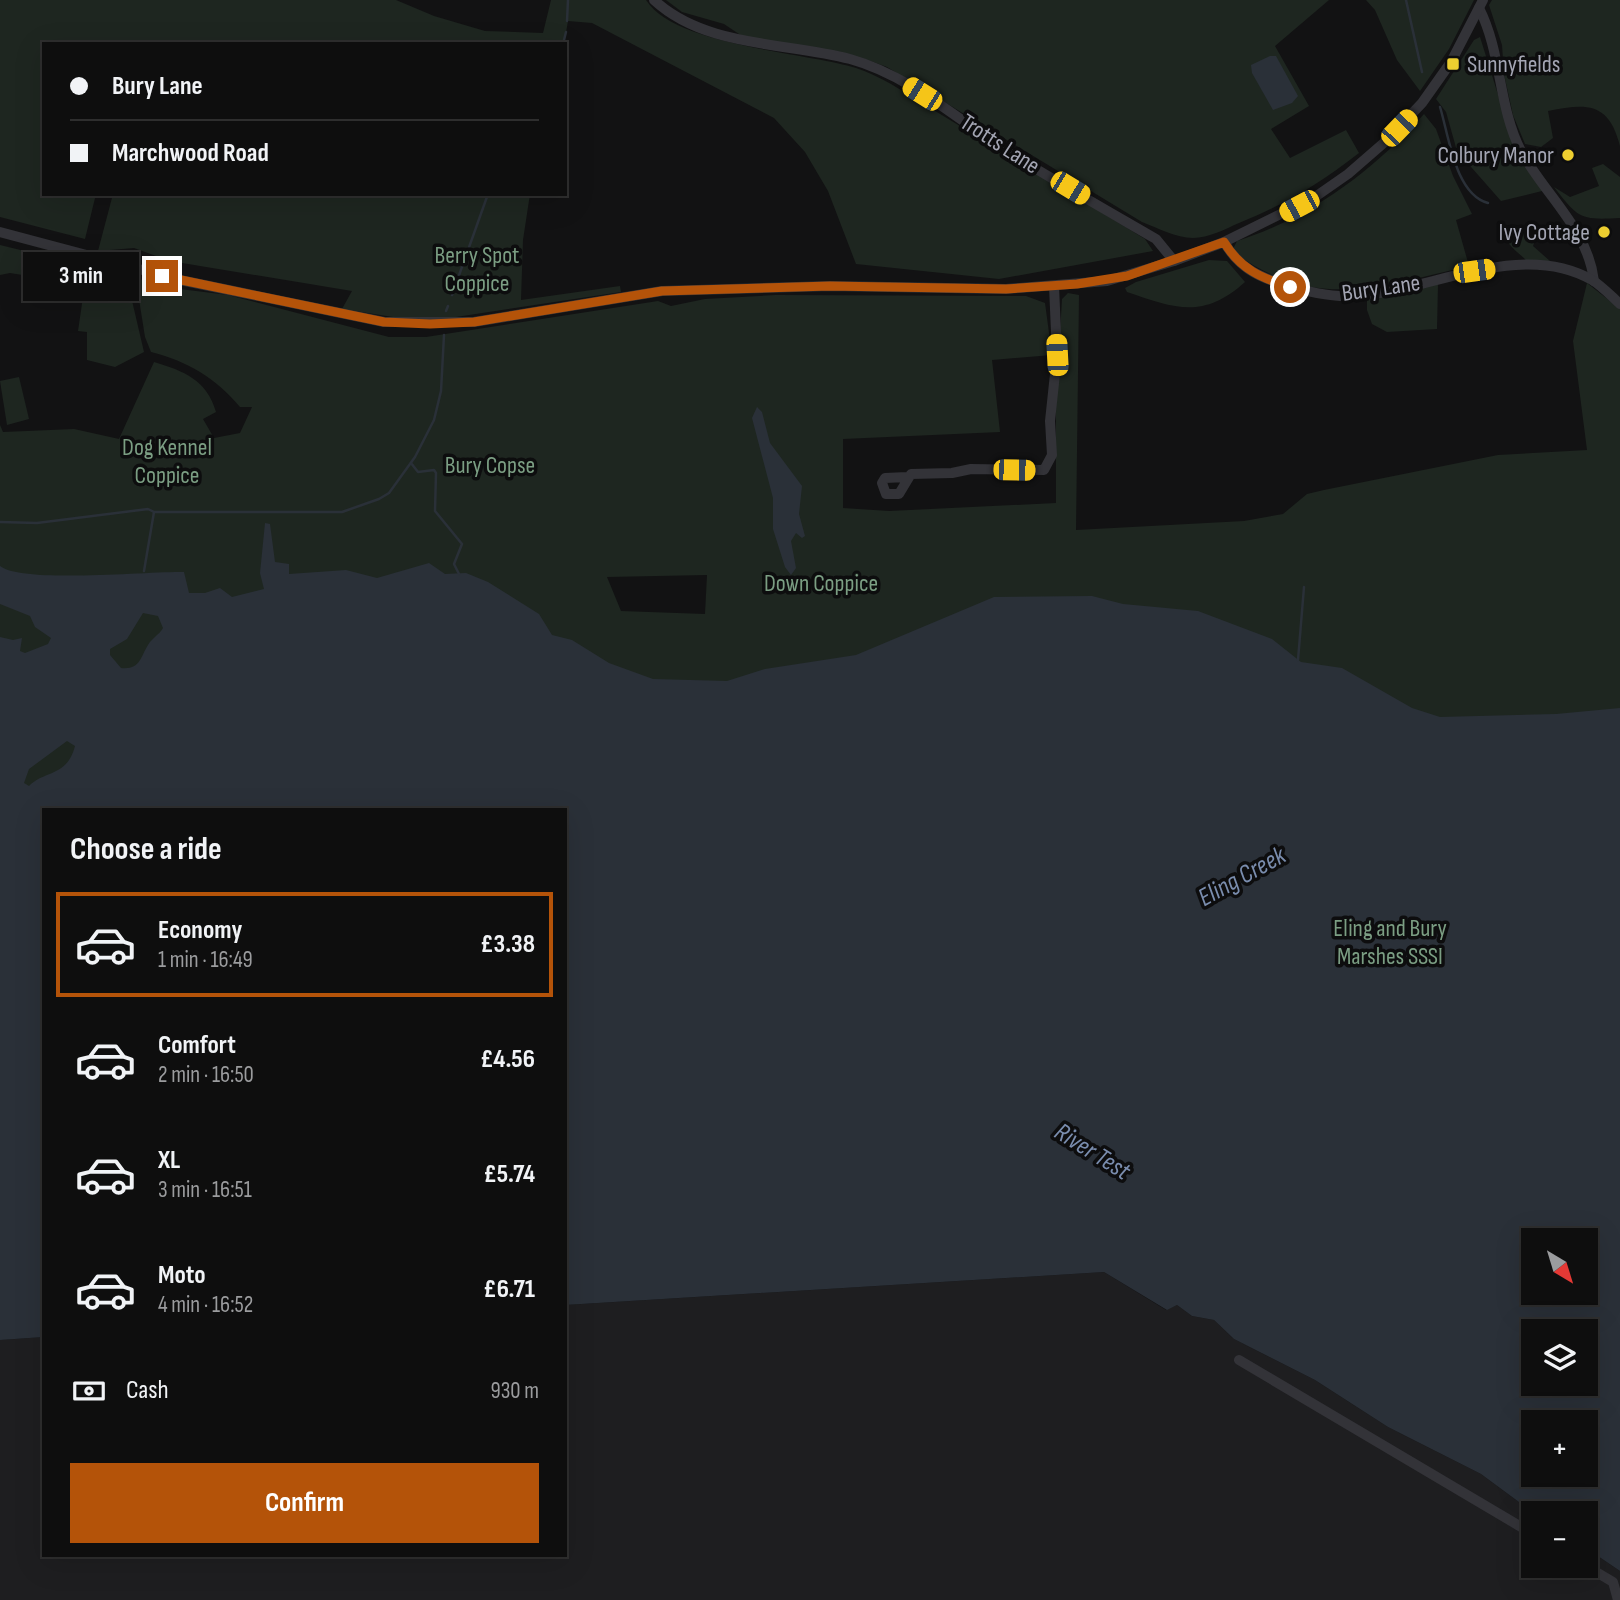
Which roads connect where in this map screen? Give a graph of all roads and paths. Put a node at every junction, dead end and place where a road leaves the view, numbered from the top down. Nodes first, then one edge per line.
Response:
1 (654, 0) edge
2 (1481, 4) edge
3 (0, 232) edge
4 (1224, 242) junction
5 (1174, 261) junction
6 (1594, 281) junction
7 (1054, 286) junction
8 (1620, 304) edge
9 (907, 477) dead end
10 (1239, 1360) dead end
11 (1521, 1527) edge
12 (1598, 1573) edge
13 (1618, 1600) edge

1 - 5 street, Trotts Lane
2 - 4 street
2 - 6 street
3 - 7 street
4 - 5 street
4 - 6 street, Bury Lane
5 - 7 street
6 - 8 street
7 - 9 street
10 - 11 street
12 - 13 street

